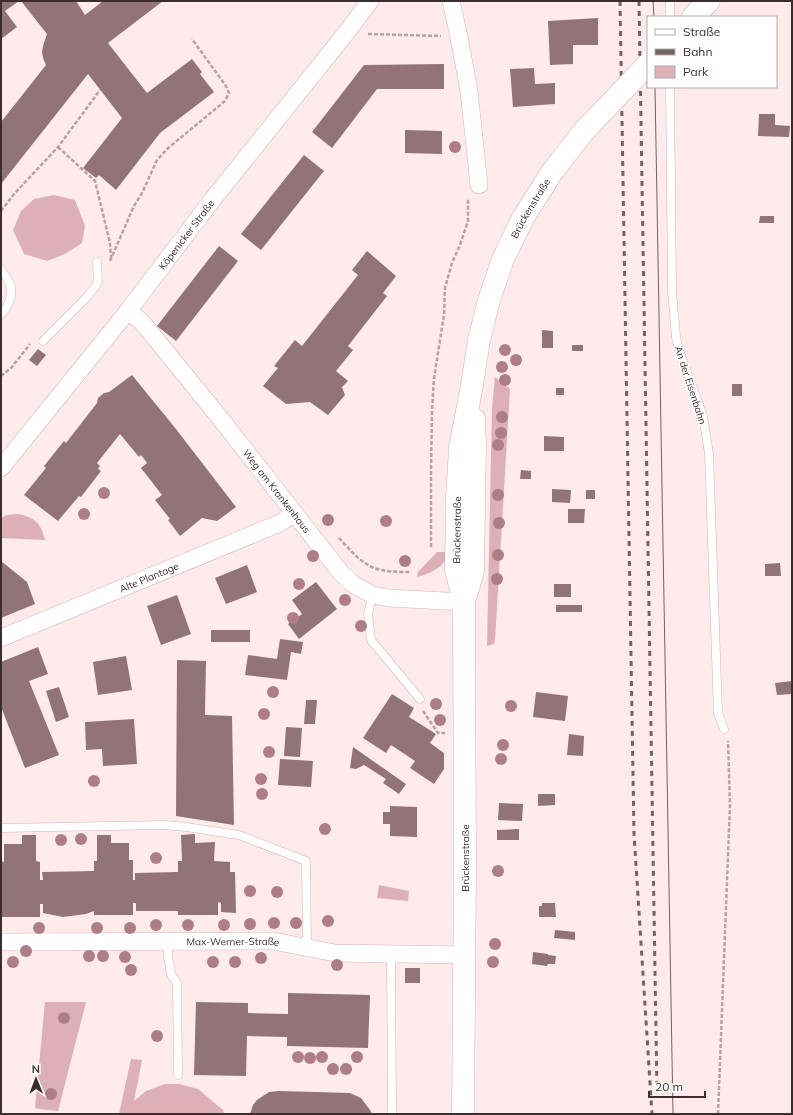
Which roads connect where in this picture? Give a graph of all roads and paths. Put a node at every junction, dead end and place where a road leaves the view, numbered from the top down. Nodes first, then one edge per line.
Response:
1 (450, 1) edge
2 (670, 1) edge
3 (709, 1) edge
4 (364, 3) edge
5 (670, 16) edge
6 (694, 16) edge
7 (346, 33) junction
8 (459, 37) junction
9 (192, 39) dead end
10 (647, 65) edge
11 (670, 88) edge
12 (100, 90) dead end
13 (58, 147) junction
14 (478, 184) joint
15 (1, 211) edge
16 (111, 259) junction
17 (97, 262) dead end
18 (1, 270) edge
19 (98, 282) junction
20 (128, 311) junction
21 (1, 315) edge
22 (43, 341) dead end
23 (32, 342) dead end
24 (1, 376) edge
25 (1, 468) edge
26 (295, 513) junction
27 (338, 538) dead end
28 (431, 547) dead end
29 (410, 572) dead end
30 (373, 595) junction
31 (464, 602) junction
32 (1, 638) edge
33 (420, 699) joint
34 (724, 729) joint
35 (448, 733) dead end
36 (1, 828) edge
37 (168, 941) junction
38 (1, 942) edge
39 (307, 948) junction
40 (391, 954) junction
41 (465, 955) junction
42 (178, 1075) dead end
43 (392, 1114) edge
44 (463, 1114) edge
45 (718, 1114) edge

1 - 8 street
2 - 5 lane
3 - 6 main road
4 - 7 street, Köpenicker Straße
7 - 8 path
7 - 20 street, Köpenicker Straße
8 - 14 street
9 - 16 path
10 - 31 main road, Brückenstraße, bridge
11 - 34 lane, An der Eisenbahn
12 - 13 path
13 - 15 path
13 - 16 path
14 - 28 path
16 - 19 path
17 - 19 lane
18 - 21 lane
19 - 22 lane
20 - 25 street, Köpenicker Straße
20 - 26 street, Weg am Krankenhaus
23 - 24 path
26 - 30 street, Weg am Krankenhaus
26 - 32 street, Alte Plantage
27 - 29 path
30 - 31 street, Weg am Krankenhaus
30 - 33 lane
31 - 41 main road, Brückenstraße
33 - 35 path
34 - 45 path
36 - 39 lane
37 - 38 street, Max-Werner-Straße
37 - 39 street, Max-Werner-Straße
37 - 42 lane
39 - 40 street, Max-Werner-Straße
40 - 41 street, Max-Werner-Straße
40 - 43 lane
41 - 44 main road, Brückenstraße

